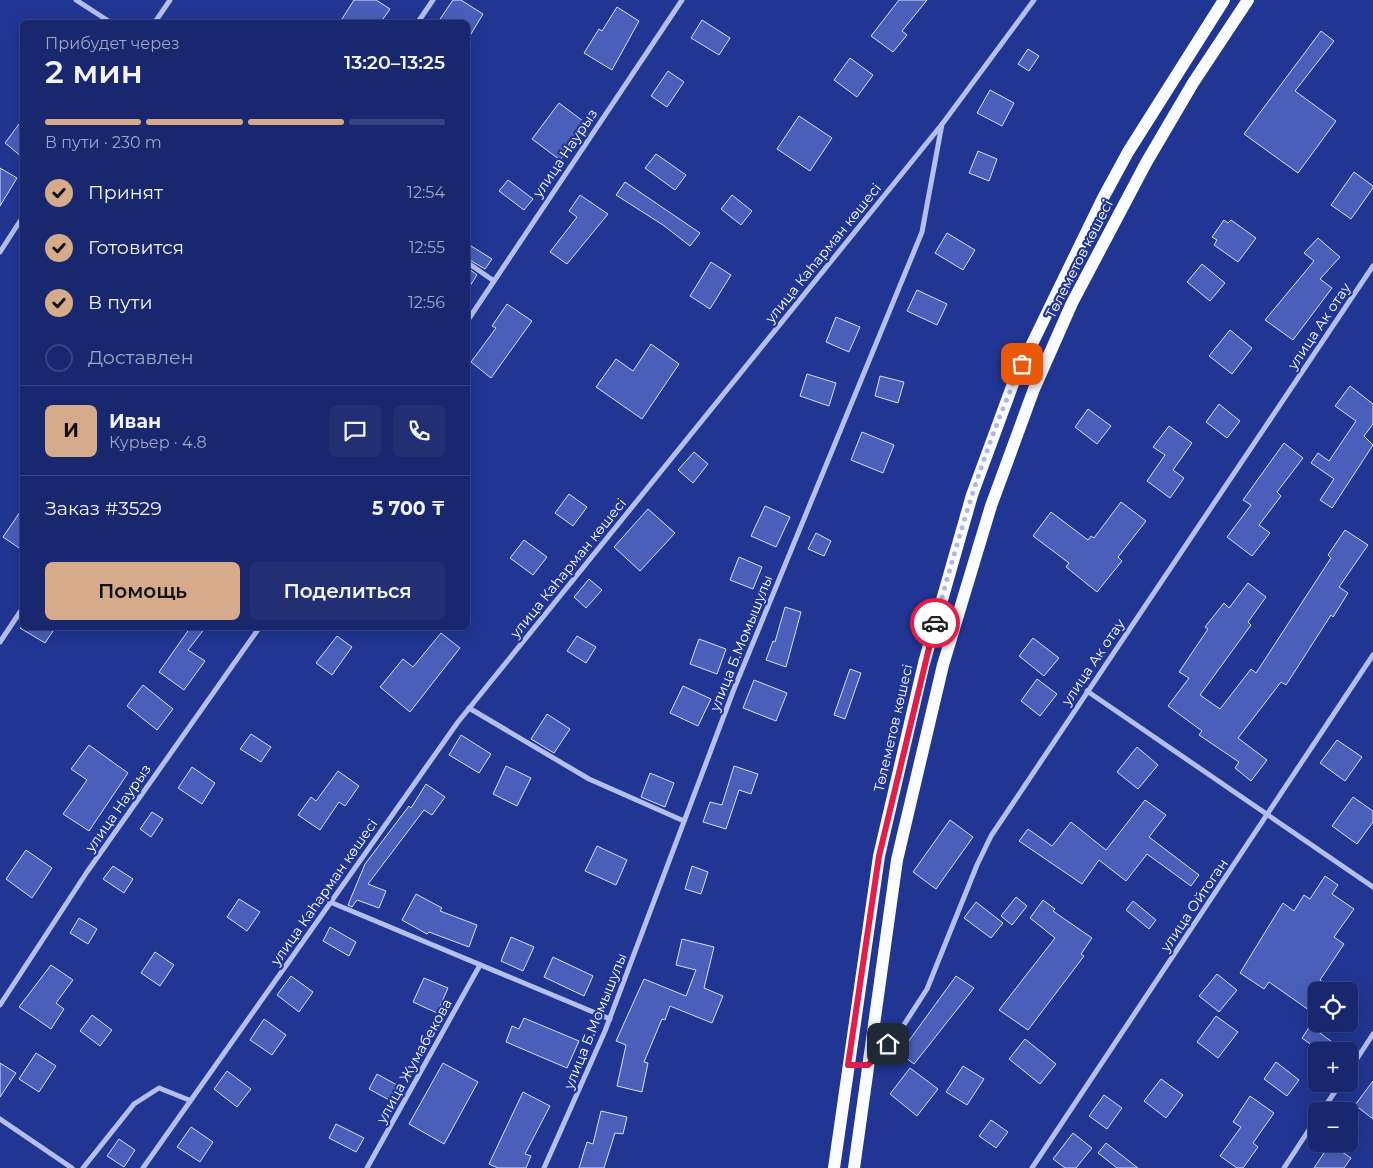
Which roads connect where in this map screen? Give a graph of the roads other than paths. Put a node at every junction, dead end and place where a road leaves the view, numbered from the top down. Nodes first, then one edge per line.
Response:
1 (76, 0) edge
2 (170, 0) edge
3 (433, 0) edge
4 (682, 0) edge
5 (1034, 0) edge
6 (1224, 0) edge
7 (1248, 0) edge
8 (107, 20) edge
9 (156, 20) edge
10 (419, 20) edge
11 (942, 123) junction
12 (20, 221) edge
13 (0, 252) edge
14 (470, 264) edge
15 (1373, 266) edge
16 (494, 280) junction
17 (470, 317) edge
18 (20, 612) edge
19 (258, 630) edge
20 (0, 642) edge
21 (1373, 655) edge
22 (1087, 691) junction
23 (469, 708) junction
24 (1267, 816) junction
25 (684, 821) junction
26 (1373, 887) edge
27 (330, 902) junction
28 (480, 965) junction
29 (0, 1005) edge
30 (610, 1019) junction
31 (1373, 1034) edge
32 (1358, 1057) edge
33 (848, 1065) junction
34 (868, 1065) junction
35 (189, 1100) junction
36 (0, 1118) edge
37 (1308, 1132) edge
38 (72, 1168) edge
39 (84, 1168) edge
40 (143, 1168) edge
41 (367, 1168) edge
42 (544, 1168) edge
43 (834, 1168) edge
44 (854, 1168) edge
45 (1032, 1168) edge
46 (1284, 1168) edge

1 - 8 street
2 - 9 street
3 - 10 street
4 - 16 street, улица Наурыз
5 - 11 street, улица Каһарман көшесі
6 - 33 main road, Төлеметов көшесі
7 - 34 main road, Төлеметов көшесі
11 - 23 street, улица Каһарман көшесі
11 - 25 street, улица Б.Момышулы
12 - 13 street
14 - 16 street
15 - 22 street, улица Ак отау
16 - 17 street, улица Наурыз
18 - 20 street
19 - 29 street, улица Наурыз
21 - 24 street, улица Ойтоган
22 - 24 street
22 - 34 street, улица Ак отау
23 - 25 street
23 - 27 street, улица Каһарман көшесі
24 - 26 street
24 - 45 street, улица Ойтоган
25 - 30 street, улица Б.Момышулы
27 - 28 street
27 - 35 street, улица Каһарман көшесі
28 - 30 street
28 - 41 street, улица Жумабекова
30 - 42 street, улица Б.Момышулы
31 - 32 street
33 - 34 street
33 - 43 main road, Төлеметов көшесі
34 - 44 main road, Төлеметов көшесі
35 - 39 street
35 - 40 street, улица Каһарман көшесі
36 - 38 street
37 - 46 street

